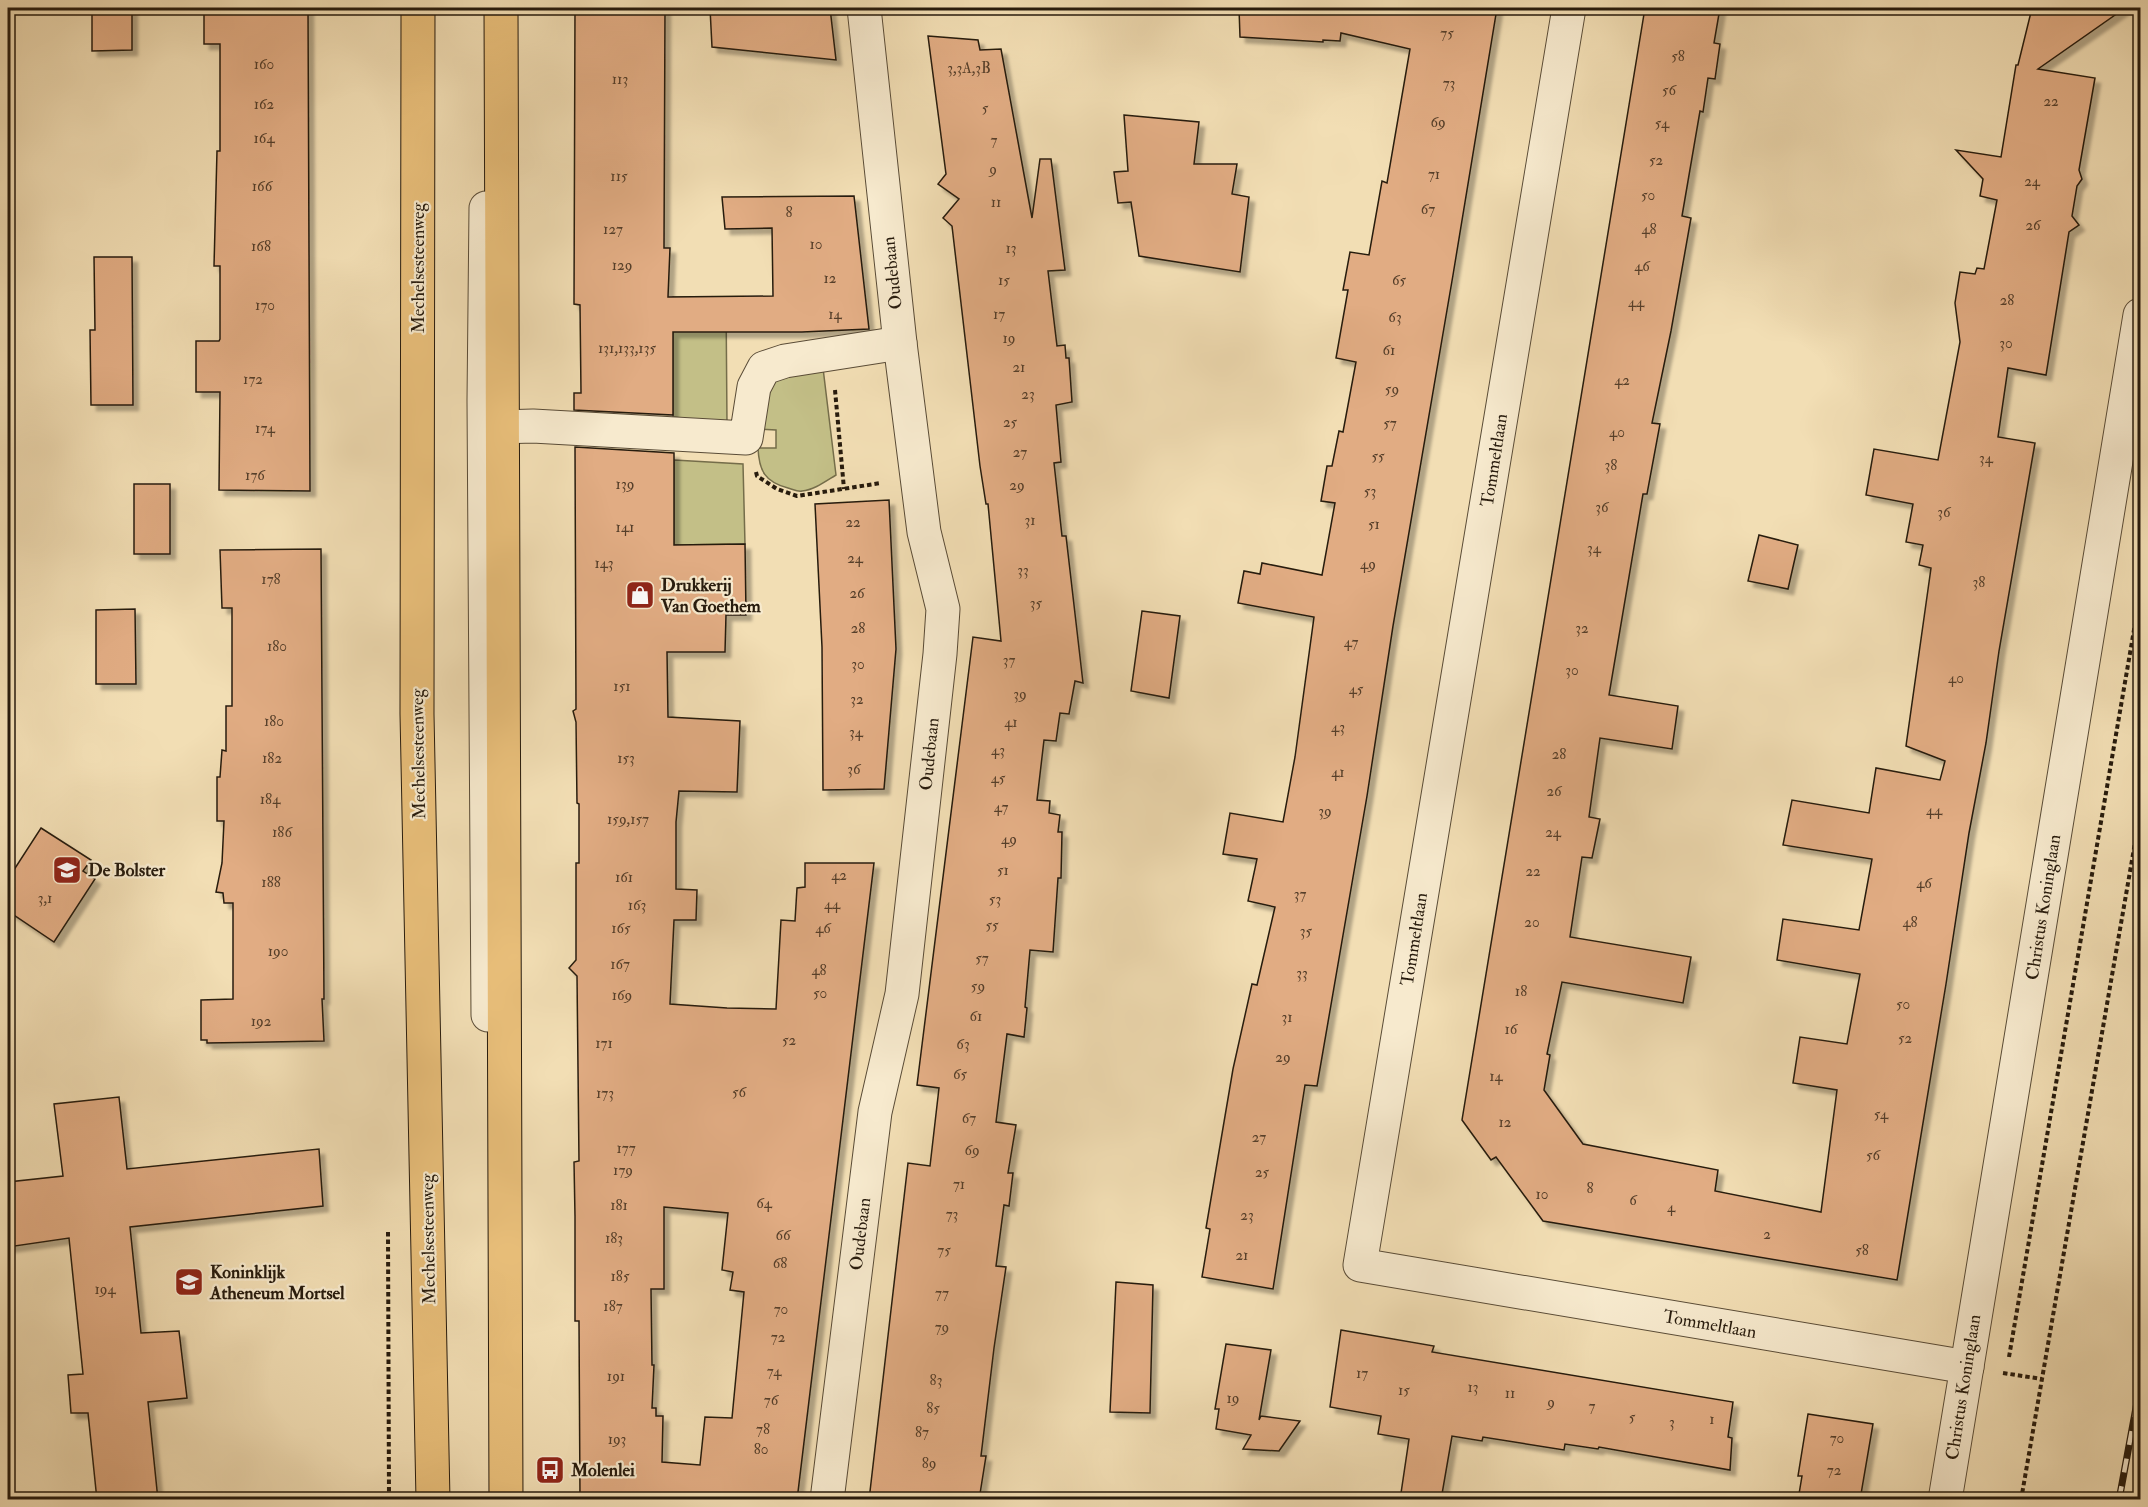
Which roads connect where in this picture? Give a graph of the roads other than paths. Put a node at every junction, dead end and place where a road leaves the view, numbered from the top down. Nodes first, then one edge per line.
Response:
1 (418, 8) edge
2 (487, 8) edge
3 (501, 8) edge
4 (864, 8) edge
5 (1569, 8) edge
6 (2140, 315) edge
7 (900, 343) junction
8 (504, 428) junction
9 (1966, 1367) junction
10 (433, 1500) edge
11 (490, 1500) edge
12 (506, 1500) edge
13 (827, 1500) edge
14 (1945, 1500) edge

1 - 10 main road, Mechelsesteenweg
2 - 11 street
3 - 8 main road
4 - 7 street, Oudebaan
5 - 9 street, Tommeltlaan
6 - 9 street, Christus Koninglaan
7 - 8 street
7 - 13 street, Oudebaan
8 - 12 main road
9 - 14 street, Christus Koninglaan

